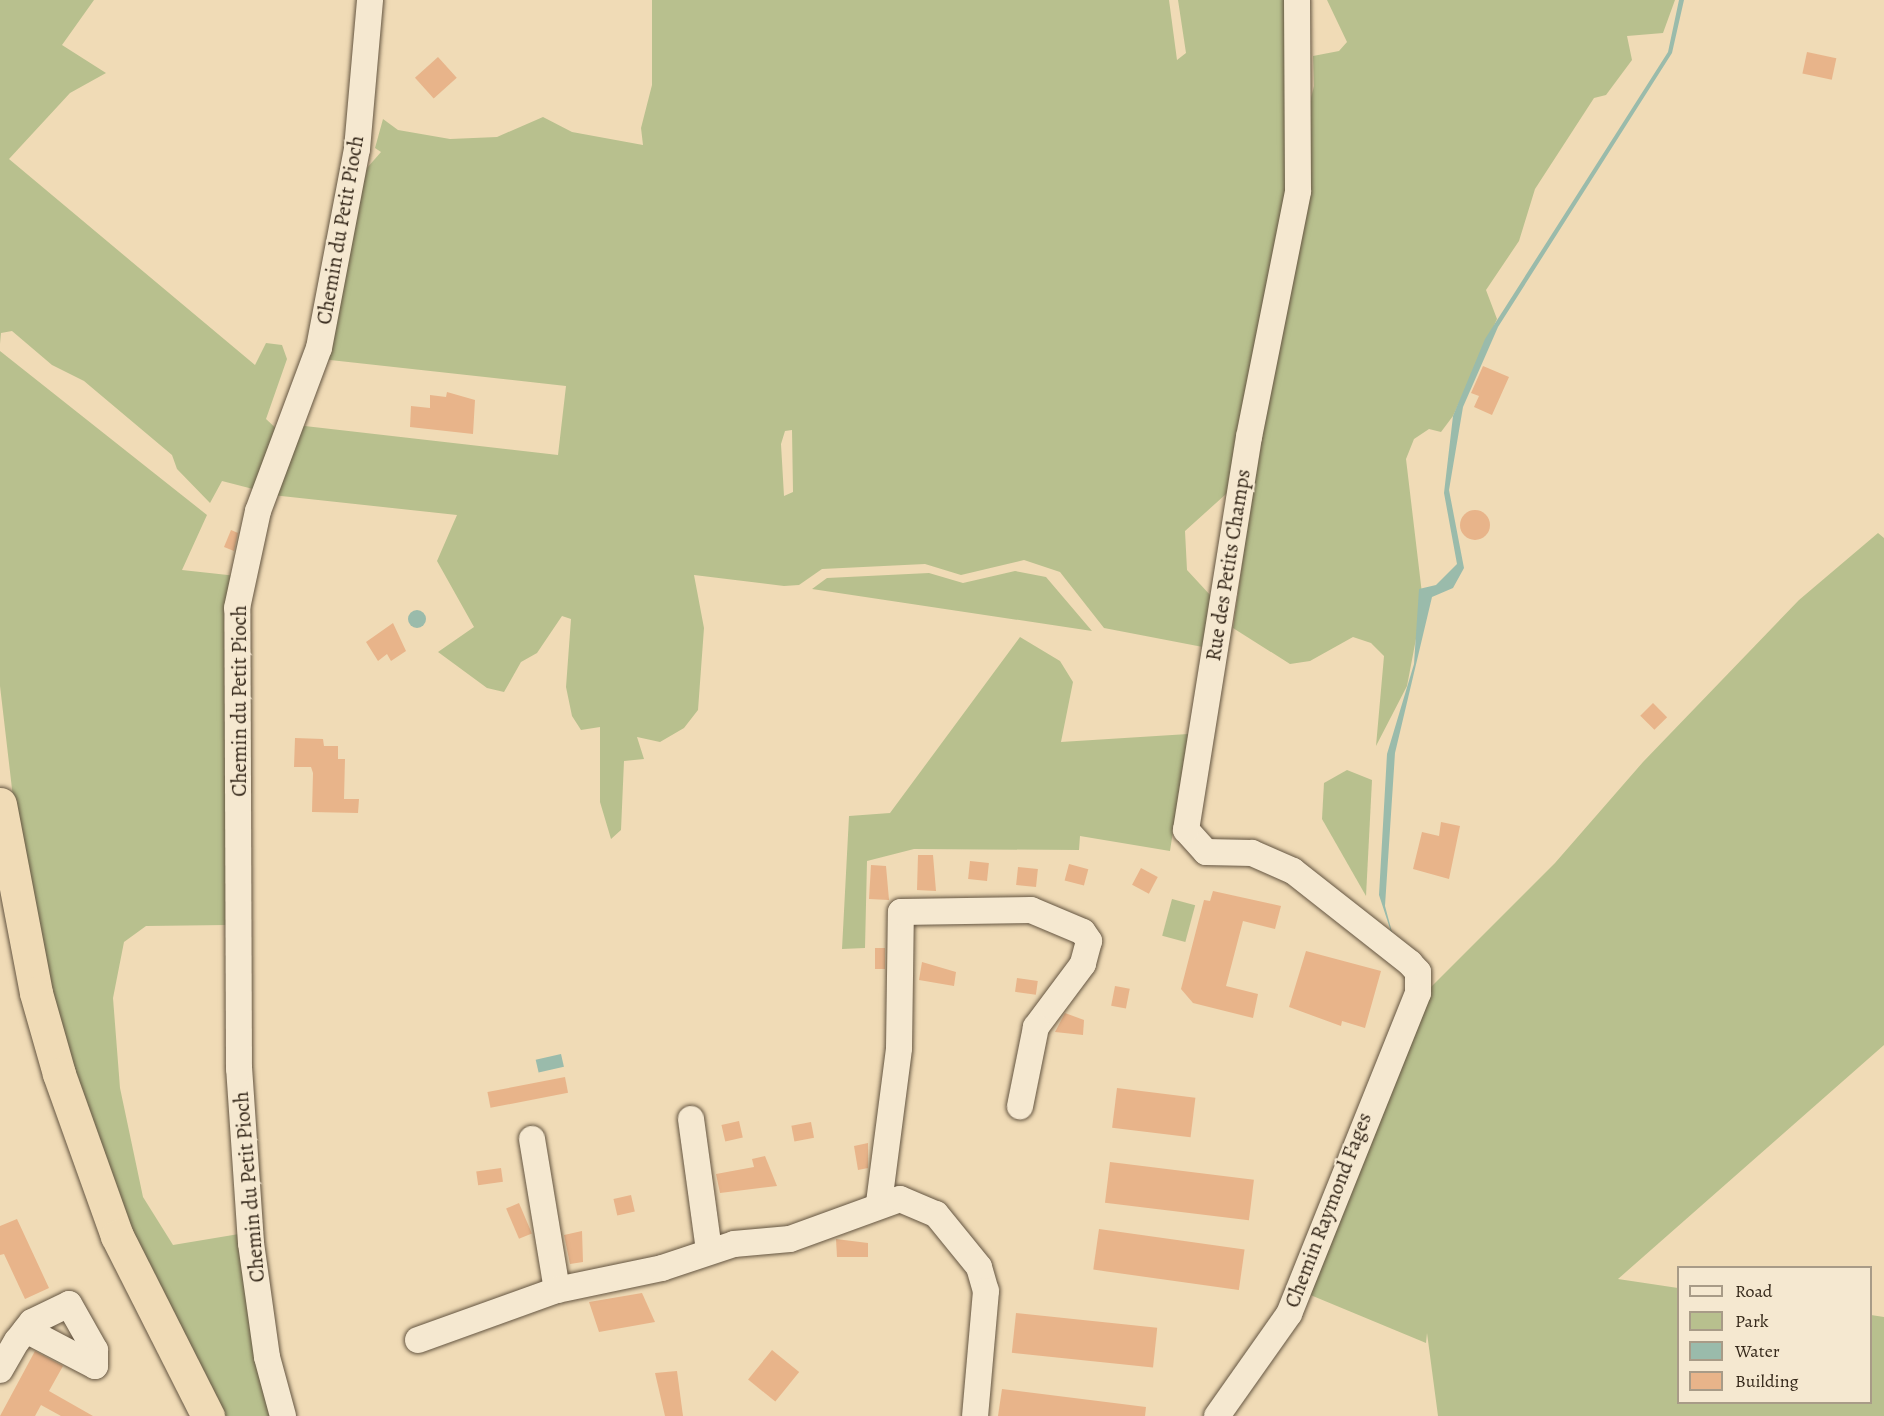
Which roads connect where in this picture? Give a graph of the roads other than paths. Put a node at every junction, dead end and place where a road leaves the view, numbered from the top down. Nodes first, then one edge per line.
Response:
1 (370, 0) edge
2 (1297, 0) edge
3 (0, 804) edge
4 (1418, 993) joint
5 (1020, 1106) dead end
6 (691, 1119) dead end
7 (532, 1139) dead end
8 (879, 1203) junction
9 (709, 1250) junction
10 (557, 1290) junction
11 (26, 1330) dead end
12 (418, 1340) dead end
13 (0, 1370) edge
14 (208, 1416) edge
15 (283, 1416) edge
16 (975, 1416) edge
17 (1217, 1416) edge

1 - 15 street, Chemin du Petit Pioch
2 - 4 street, Rue des Petits Champs
3 - 14 highway
4 - 17 street, Chemin Raymond Fages
5 - 8 street
6 - 9 street
7 - 10 street
8 - 9 street
8 - 16 street
9 - 10 street
10 - 12 street
11 - 13 street

